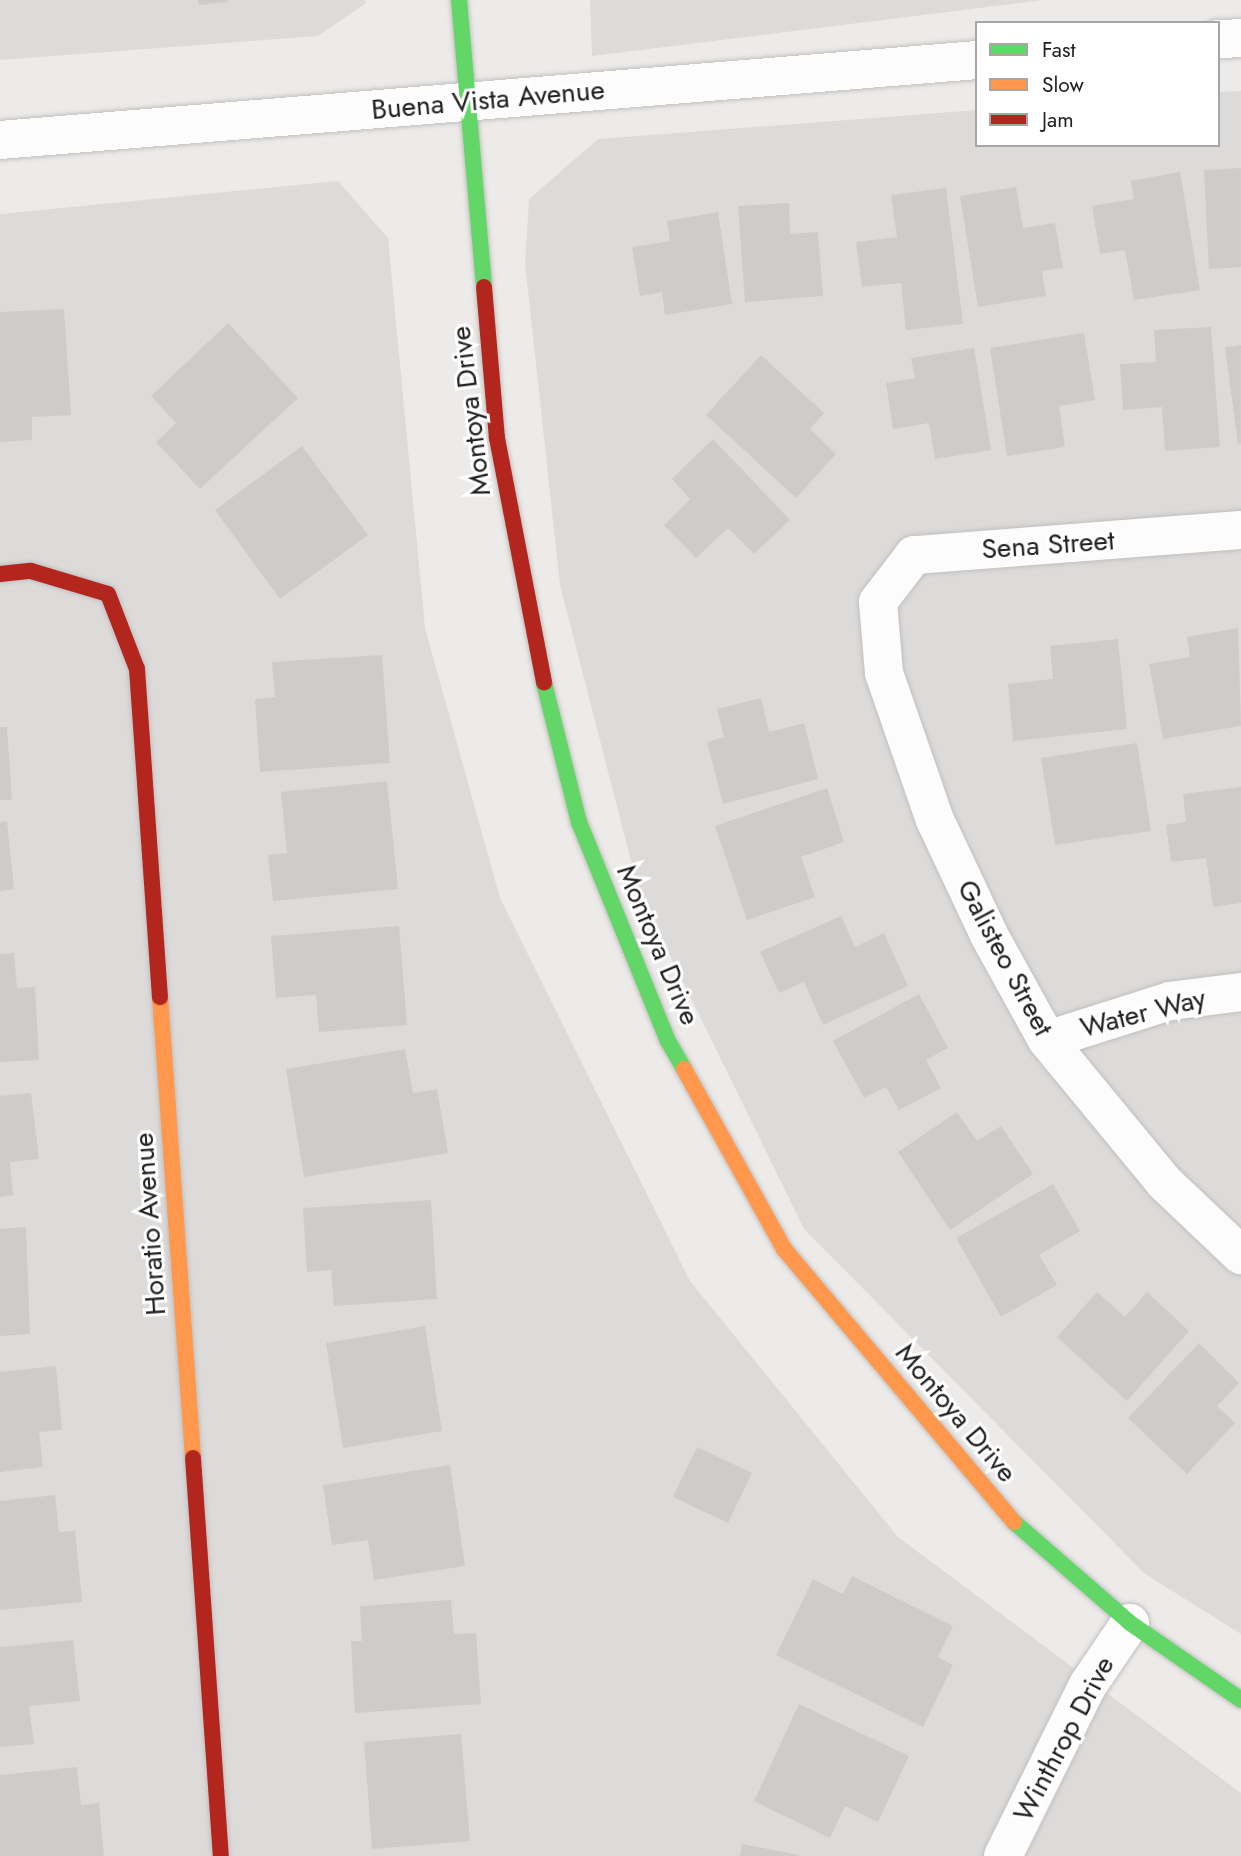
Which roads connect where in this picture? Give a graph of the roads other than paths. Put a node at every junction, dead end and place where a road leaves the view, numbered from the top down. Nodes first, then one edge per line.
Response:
1 (459, 0) edge
2 (1241, 37) edge
3 (1220, 39) edge
4 (975, 60) edge
5 (467, 103) junction
6 (0, 140) edge
7 (1241, 530) edge
8 (0, 575) edge
9 (878, 602) joint
10 (1241, 992) edge
11 (1047, 1040) junction
12 (1241, 1255) edge
13 (1130, 1623) junction
14 (1241, 1700) edge
15 (221, 1856) edge
16 (1003, 1856) edge

1 - 5 street, Montoya Drive
2 - 3 street
4 - 5 street, Buena Vista Avenue
5 - 6 street, Buena Vista Avenue
5 - 13 street, Montoya Drive
7 - 9 street, Sena Street
8 - 15 street, Horatio Avenue
9 - 11 street, Galisteo Street
10 - 11 street, Water Way
11 - 12 street, Galisteo Street
13 - 14 street, Montoya Drive
13 - 16 street, Winthrop Drive

